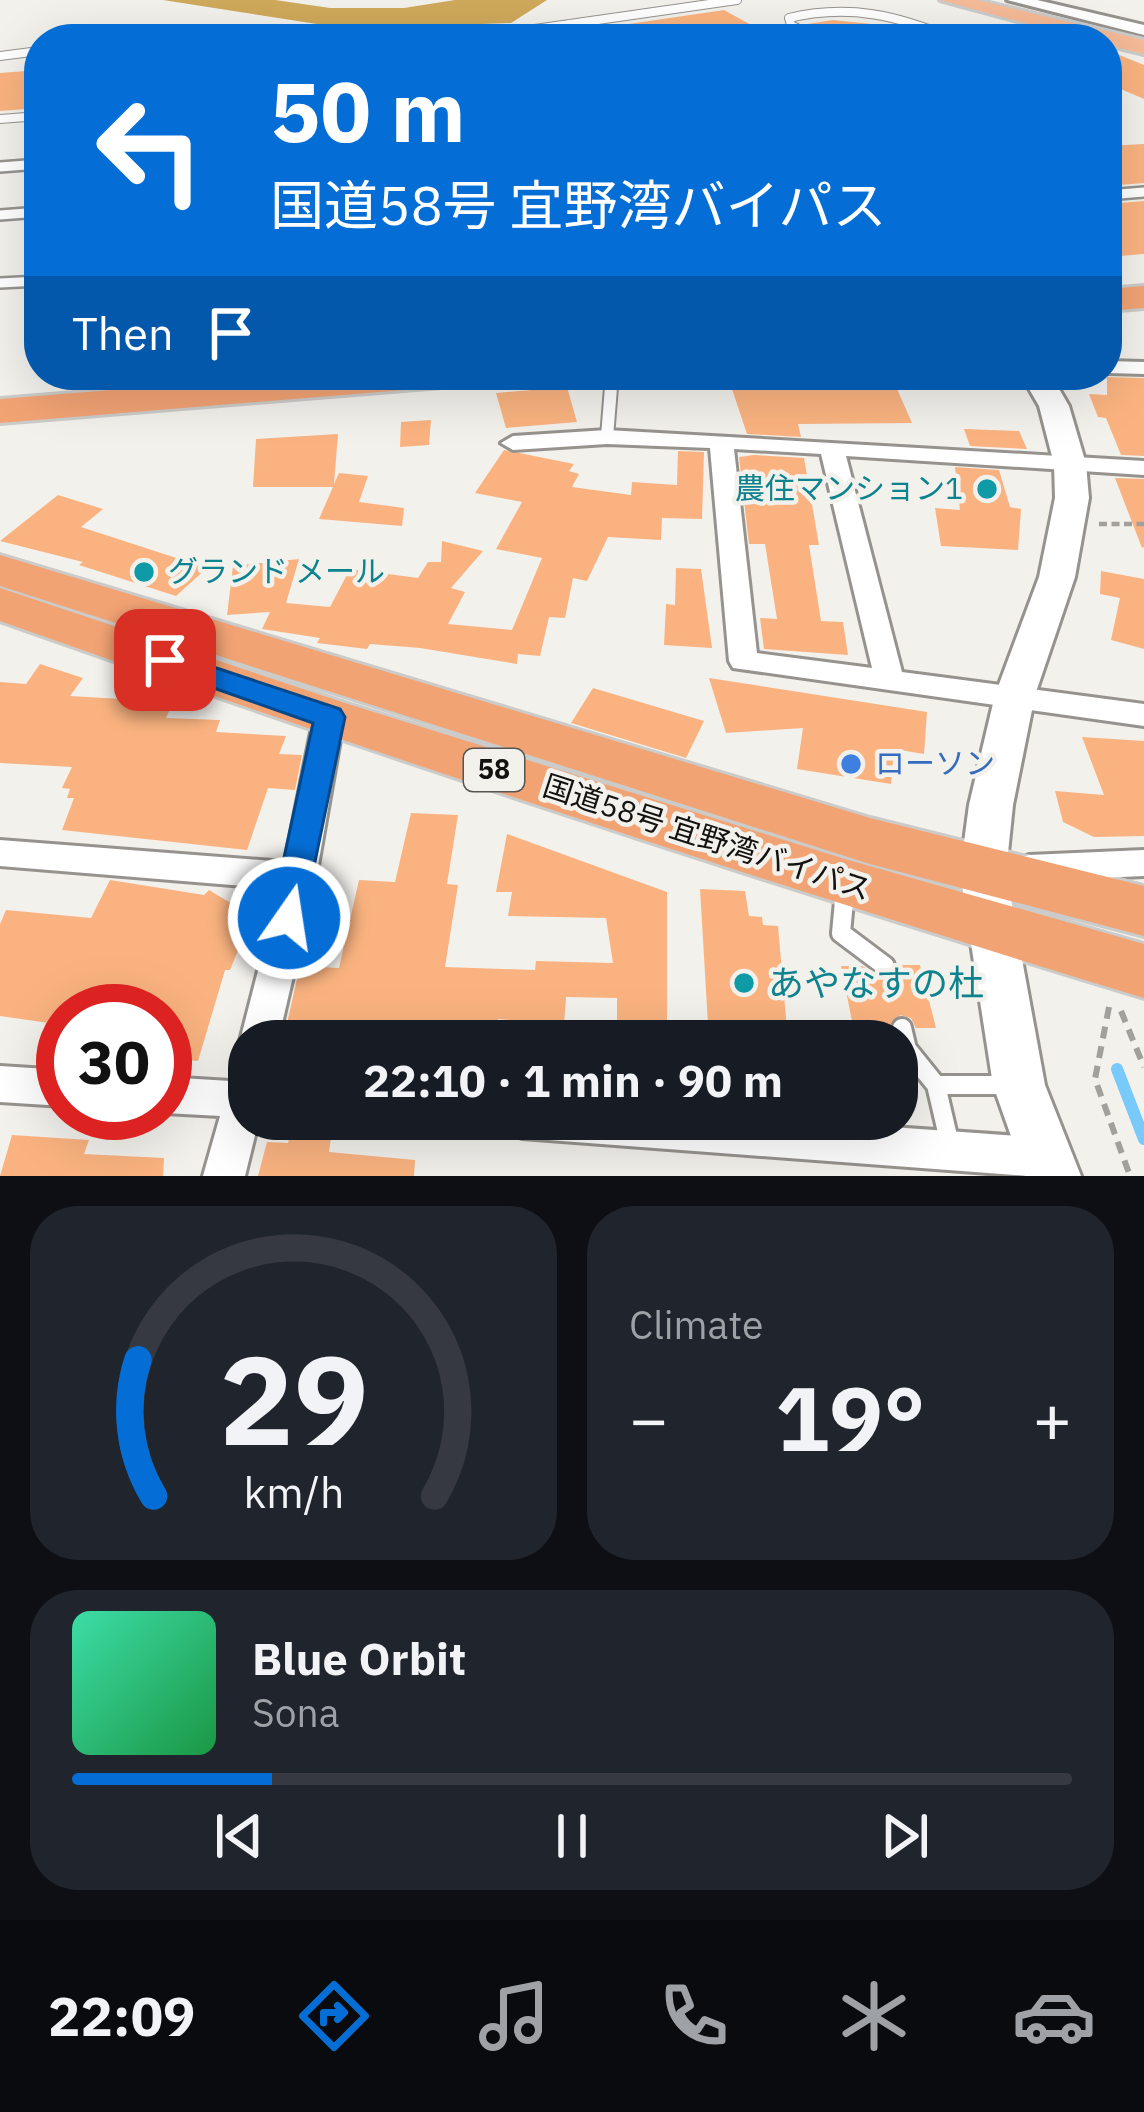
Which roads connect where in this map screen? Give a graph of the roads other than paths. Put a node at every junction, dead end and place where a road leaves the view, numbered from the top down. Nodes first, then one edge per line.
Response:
1 (737, 0) edge
2 (951, 0) edge
3 (982, 0) edge
4 (1015, 0) edge
5 (569, 24) edge
6 (791, 24) edge
7 (915, 24) edge
8 (1070, 24) edge
9 (1082, 24) edge
10 (1094, 24) edge
11 (48, 390) edge
12 (257, 390) edge
13 (611, 390) edge
14 (1045, 390) edge
15 (0, 394) edge
16 (0, 411) edge
17 (607, 437) junction
18 (721, 441) junction
19 (513, 443) dead end
20 (832, 449) junction
21 (1070, 464) junction
22 (1144, 468) edge
23 (0, 570) edge
24 (0, 604) edge
25 (890, 683) junction
26 (1015, 695) junction
27 (1144, 715) edge
28 (329, 717) junction
29 (0, 853) edge
30 (1144, 863) edge
31 (298, 877) junction
32 (845, 883) junction
33 (987, 900) junction
34 (1144, 911) edge
35 (885, 965) dead end
36 (1124, 996) edge
37 (264, 1020) edge
38 (918, 1063) edge
39 (0, 1084) edge
40 (1019, 1084) junction
41 (936, 1085) junction
42 (36, 1086) edge
43 (228, 1094) edge
44 (192, 1095) edge
45 (235, 1140) edge
46 (813, 1140) edge
47 (951, 1150) junction
48 (1050, 1167) edge
49 (224, 1176) edge

1 - 5 lane
2 - 8 main road
3 - 9 main road
4 - 10 street
6 - 7 lane
11 - 15 highway
12 - 16 highway
13 - 17 lane
14 - 21 street
17 - 18 street
17 - 19 street
18 - 20 street
18 - 25 street
20 - 21 street
20 - 25 street
21 - 22 street
21 - 26 street
23 - 33 highway, 国道58号 宜野湾バイパス / 58
24 - 28 highway, 国道58号 宜野湾バイパス / 58
25 - 26 street
26 - 27 street
26 - 33 street
28 - 31 street
28 - 32 highway, 国道58号 宜野湾バイパス / 58
29 - 31 street
30 - 33 street
31 - 37 street
32 - 33 highway, 国道58号 宜野湾バイパス / 58
32 - 35 lane
33 - 34 highway, 国道58号 宜野湾バイパス / 58
33 - 36 highway, 国道58号 宜野湾バイパス / 58
33 - 40 street
38 - 41 lane
39 - 42 street
40 - 41 lane
40 - 48 street
41 - 47 lane
43 - 44 street
45 - 49 street
46 - 47 street
47 - 48 street

